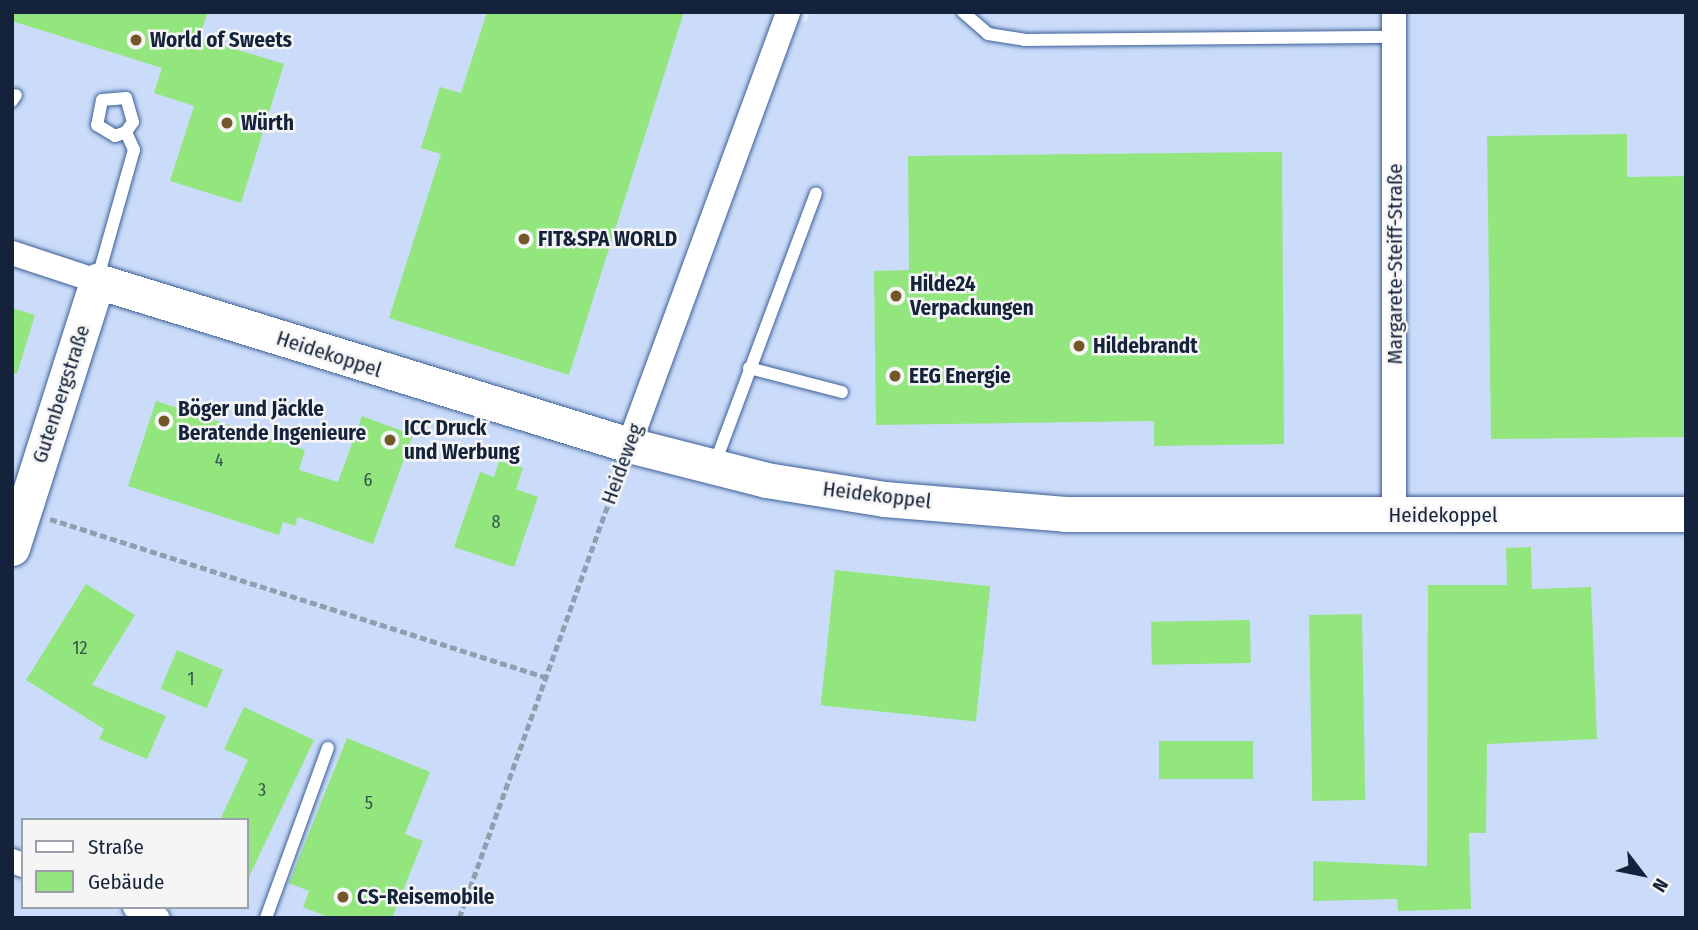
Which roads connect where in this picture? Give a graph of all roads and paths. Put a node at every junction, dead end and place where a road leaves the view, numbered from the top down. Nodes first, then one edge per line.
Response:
1 (788, 12) edge
2 (963, 12) edge
3 (1394, 12) edge
4 (1395, 37) junction
5 (126, 132) dead end
6 (816, 193) dead end
7 (12, 253) edge
8 (97, 281) junction
9 (749, 368) junction
10 (842, 392) dead end
11 (629, 445) junction
12 (714, 466) junction
13 (24, 511) junction
14 (1686, 514) edge
15 (1394, 515) junction
16 (12, 548) edge
17 (545, 677) junction
18 (328, 748) dead end
19 (139, 909) edge
20 (158, 918) edge
21 (265, 918) edge
22 (459, 918) edge

1 - 11 street, Heideweg
2 - 4 lane
3 - 4 street, Margarete-Steiff-Straße
4 - 15 street, Margarete-Steiff-Straße
5 - 8 lane
6 - 9 lane
7 - 8 street
8 - 11 street, Heidekoppel
8 - 13 street, Gutenbergstraße
9 - 10 lane
9 - 12 lane
11 - 12 street, Heidekoppel
11 - 17 path, Heideweg
12 - 15 street, Heidekoppel
13 - 16 street, Gutenbergstraße
13 - 17 path
14 - 15 street, Heidekoppel
17 - 22 path, Heideweg
18 - 21 lane
19 - 20 street

